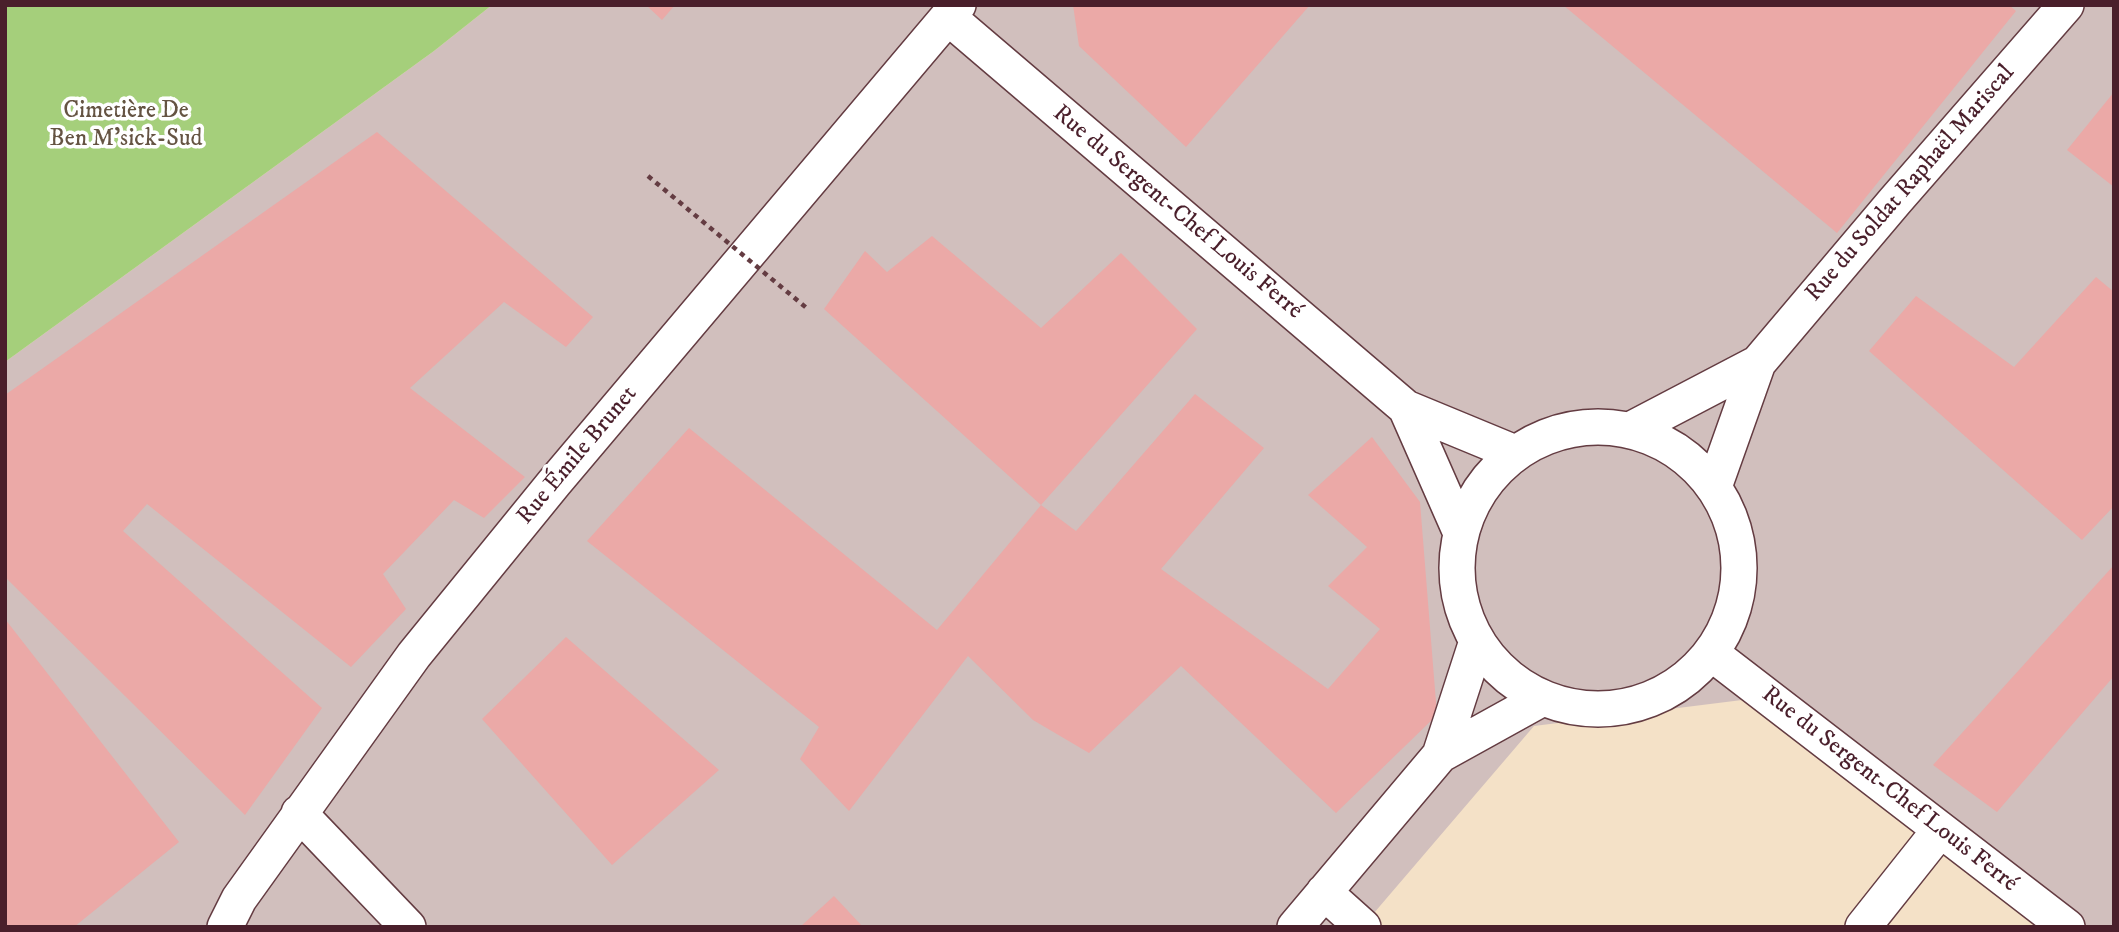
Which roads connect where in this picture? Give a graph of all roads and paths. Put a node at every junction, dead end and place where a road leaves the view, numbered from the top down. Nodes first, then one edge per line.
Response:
1 (2066, 5) edge
2 (953, 11) edge
3 (648, 176) dead end
4 (809, 310) dead end
5 (1758, 363) junction
6 (1406, 408) junction
7 (1630, 430) junction
8 (1515, 453) junction
9 (1714, 487) junction
10 (1461, 533) junction
11 (1476, 642) junction
12 (1711, 653) junction
13 (1543, 698) junction
14 (1440, 755) junction
15 (299, 813) junction
16 (1940, 830) junction
17 (1324, 892) junction
18 (225, 927) edge
19 (408, 927) edge
20 (1295, 927) edge
21 (1363, 927) edge
22 (1863, 927) edge
23 (2067, 927) edge

1 - 5 street, Rue du Soldat Raphaël Mariscal
2 - 6 street, Rue du Sergent-Chef Louis Ferré
2 - 15 street, Rue Émile Brunet
3 - 4 path, bridge
5 - 7 street, Rue du Soldat Raphaël Mariscal
5 - 9 street, Rue du Soldat Raphaël Mariscal
6 - 8 street, Rue du Sergent-Chef Louis Ferré
6 - 10 street, Rue du Sergent-Chef Louis Ferré
7 - 8 street
7 - 9 street
8 - 10 street
9 - 12 street
10 - 11 street
11 - 13 street
11 - 14 street
12 - 13 street
12 - 16 street, Rue du Sergent-Chef Louis Ferré
13 - 14 street
14 - 17 street
15 - 18 street, Rue Émile Brunet
15 - 19 street
16 - 22 street
16 - 23 street, Rue du Sergent-Chef Louis Ferré
17 - 20 street
17 - 21 street

